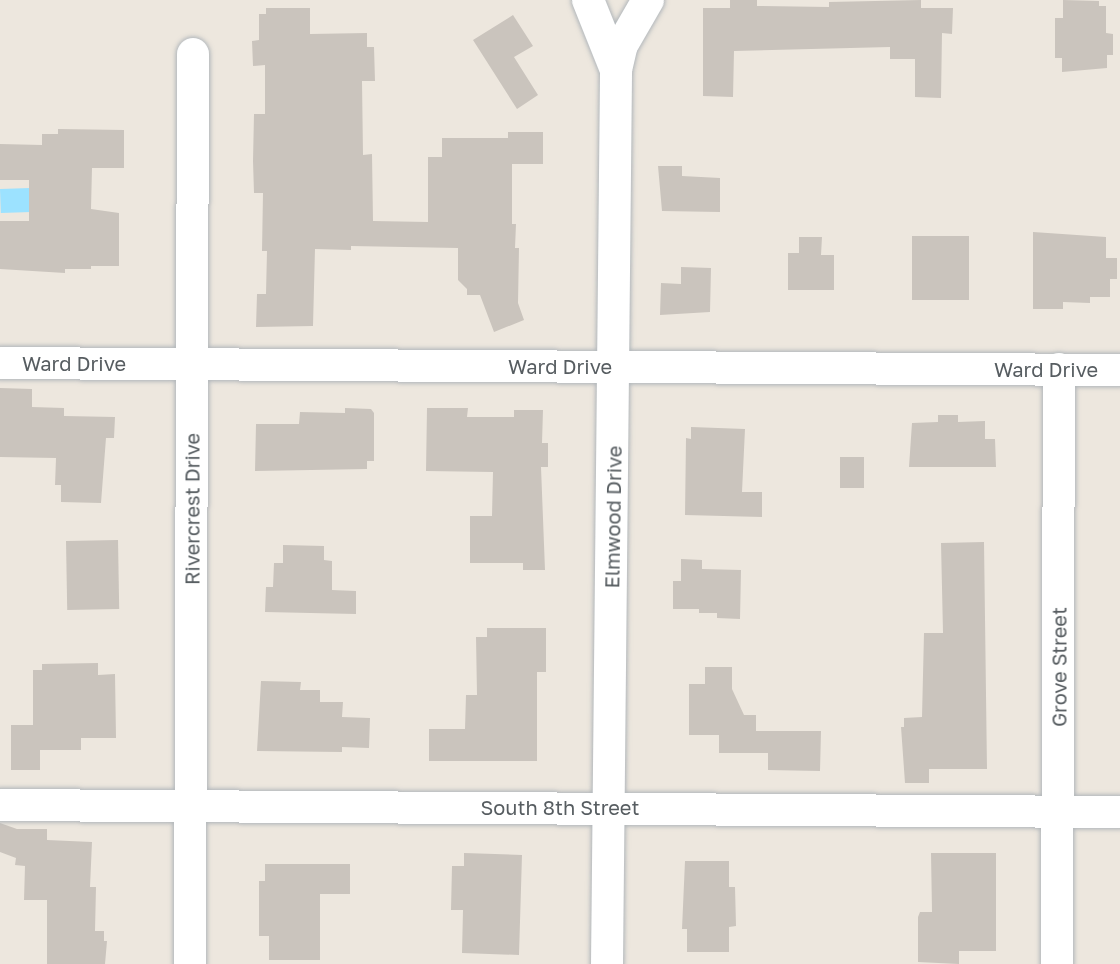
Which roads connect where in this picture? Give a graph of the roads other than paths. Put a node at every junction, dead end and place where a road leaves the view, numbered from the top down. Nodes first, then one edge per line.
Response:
1 (588, 0) edge
2 (648, 0) edge
3 (193, 54) dead end
4 (616, 70) junction
5 (0, 363) edge
6 (192, 364) junction
7 (615, 367) junction
8 (1059, 369) junction
9 (1120, 370) edge
10 (0, 805) edge
11 (192, 805) junction
12 (609, 808) junction
13 (1059, 812) junction
14 (1120, 812) edge
15 (190, 964) edge
16 (607, 964) edge
17 (1057, 964) edge

1 - 4 street, Elmwood Drive
2 - 4 street, Elmwood Drive
3 - 6 street, Rivercrest Drive
4 - 7 street, Elmwood Drive
5 - 6 street, Ward Drive
6 - 7 street, Ward Drive
6 - 11 street, Rivercrest Drive
7 - 8 street, Ward Drive
7 - 12 street, Elmwood Drive
8 - 9 street, Ward Drive
8 - 13 street, Grove Street
10 - 11 street, South 8th Street
11 - 12 street, South 8th Street
11 - 15 street, Rivercrest Drive
12 - 13 street, South 8th Street
12 - 16 street, Elmwood Drive
13 - 14 street, South 8th Street
13 - 17 street, Grove Street

